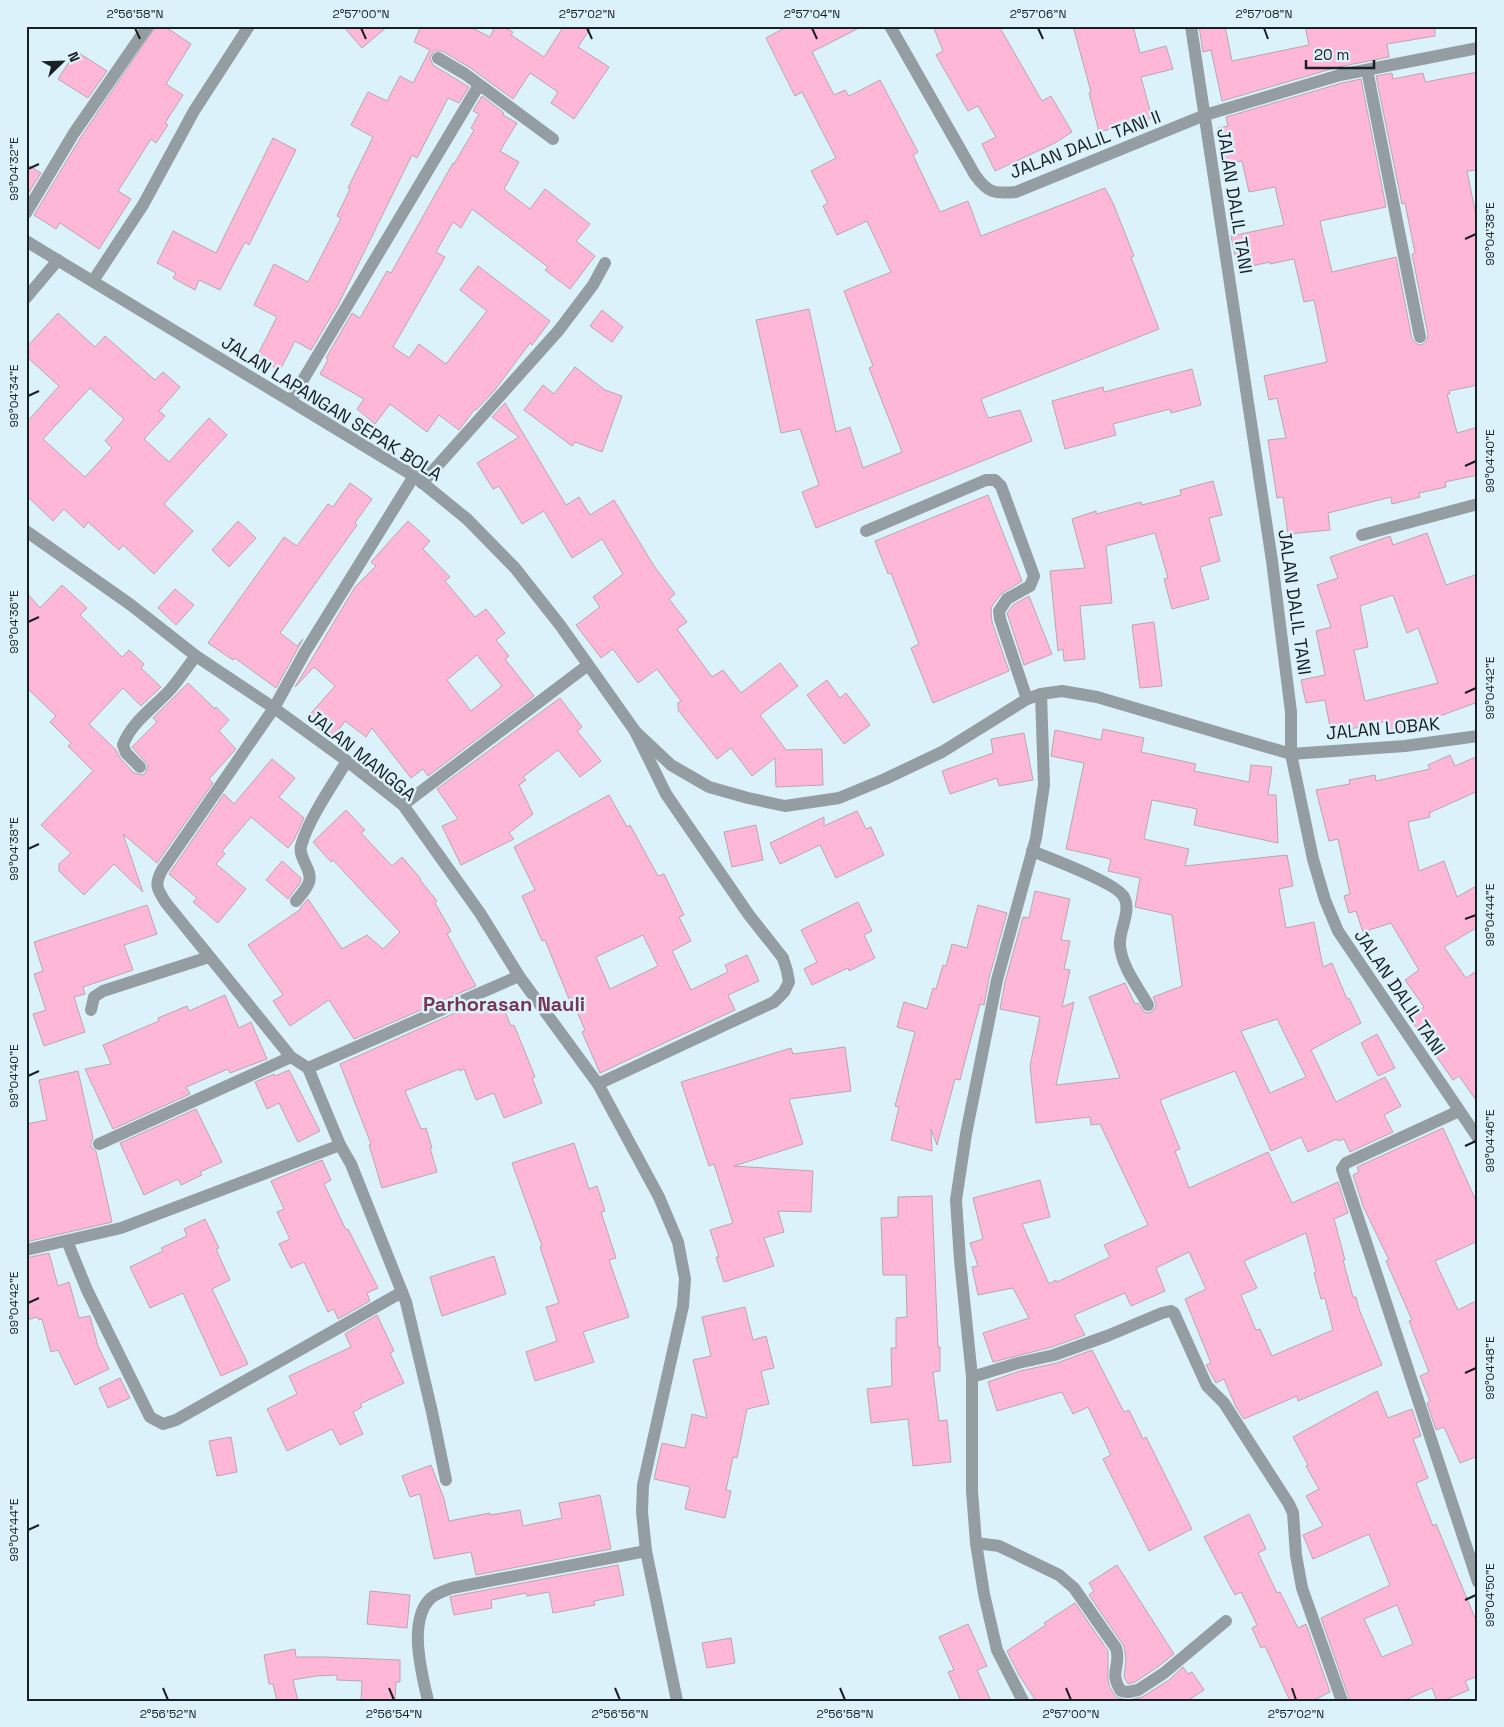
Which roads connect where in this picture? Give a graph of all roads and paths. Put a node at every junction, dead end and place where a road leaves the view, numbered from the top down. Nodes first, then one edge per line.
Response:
1 (148, 26) edge
2 (249, 26) edge
3 (890, 26) edge
4 (1191, 26) edge
5 (1478, 48) edge
6 (438, 58) dead end
7 (1367, 70) junction
8 (479, 85) junction
9 (1205, 116) junction
10 (553, 139) dead end
11 (26, 213) edge
12 (26, 241) edge
13 (58, 260) junction
14 (605, 263) dead end
15 (93, 281) junction
16 (26, 298) edge
17 (1420, 337) dead end
18 (291, 400) junction
19 (418, 480) junction
20 (1478, 504) edge
21 (26, 531) edge
22 (866, 531) dead end
23 (1362, 535) dead end
24 (196, 656) junction
25 (588, 665) junction
26 (1041, 694) junction
27 (1027, 700) junction
28 (274, 708) junction
29 (635, 731) junction
30 (1478, 736) edge
31 (1292, 754) junction
32 (347, 761) junction
33 (140, 767) dead end
34 (403, 805) junction
35 (1032, 850) junction
36 (296, 901) dead end
37 (209, 957) junction
38 (519, 976) junction
39 (1148, 1005) dead end
40 (91, 1010) dead end
41 (290, 1057) junction
42 (308, 1068) junction
43 (598, 1084) junction
44 (1459, 1112) junction
45 (1478, 1138) edge
46 (99, 1144) dead end
47 (340, 1145) junction
48 (67, 1241) junction
49 (26, 1250) edge
50 (402, 1292) junction
51 (972, 1377) junction
52 (446, 1480) dead end
53 (976, 1543) junction
54 (646, 1552) junction
55 (1478, 1582) edge
56 (1226, 1621) dead end
57 (428, 1701) edge
58 (676, 1701) edge
59 (1023, 1701) edge
60 (1342, 1701) edge

1 - 11 street
2 - 15 street
3 - 9 street, JALAN DALIL TANI II
4 - 9 street, JALAN DALIL TANI
5 - 7 street, JALAN DALIL TANI II
6 - 8 street
7 - 9 street, JALAN DALIL TANI II
7 - 17 street
8 - 10 street
8 - 18 street
9 - 31 street, JALAN DALIL TANI
12 - 13 street, JALAN LAPANGAN SEPAK BOLA
13 - 15 street, JALAN LAPANGAN SEPAK BOLA
13 - 16 street
14 - 19 street
15 - 18 street, JALAN LAPANGAN SEPAK BOLA
18 - 19 street, JALAN LAPANGAN SEPAK BOLA
19 - 25 street, JALAN LAPANGAN SEPAK BOLA
19 - 28 street
20 - 23 street
21 - 24 street, JALAN MANGGA
22 - 27 street
24 - 28 street, JALAN MANGGA
24 - 33 street
25 - 29 street, JALAN LAPANGAN SEPAK BOLA
25 - 34 street
26 - 27 street, JALAN LAPANGAN SEPAK BOLA
26 - 31 street, JALAN LAPANGAN SEPAK BOLA
26 - 35 street
27 - 29 street, JALAN LAPANGAN SEPAK BOLA
28 - 32 street, JALAN MANGGA
28 - 37 street
29 - 43 street
30 - 31 street, JALAN LOBAK
31 - 44 street, JALAN DALIL TANI
32 - 34 street, JALAN MANGGA
32 - 36 street
34 - 38 street, JALAN MANGGA
35 - 39 street
35 - 51 street
37 - 40 street
37 - 41 street
38 - 42 street
38 - 43 street, JALAN MANGGA
41 - 42 street
41 - 46 street
42 - 47 street
43 - 54 street, JALAN MANGGA
44 - 45 street, JALAN DALIL TANI
44 - 55 street
47 - 48 street
47 - 50 street
48 - 49 street
48 - 50 street
50 - 52 street
51 - 53 street
51 - 60 street
53 - 56 street
53 - 59 street
54 - 57 street
54 - 58 street, JALAN MANGGA

